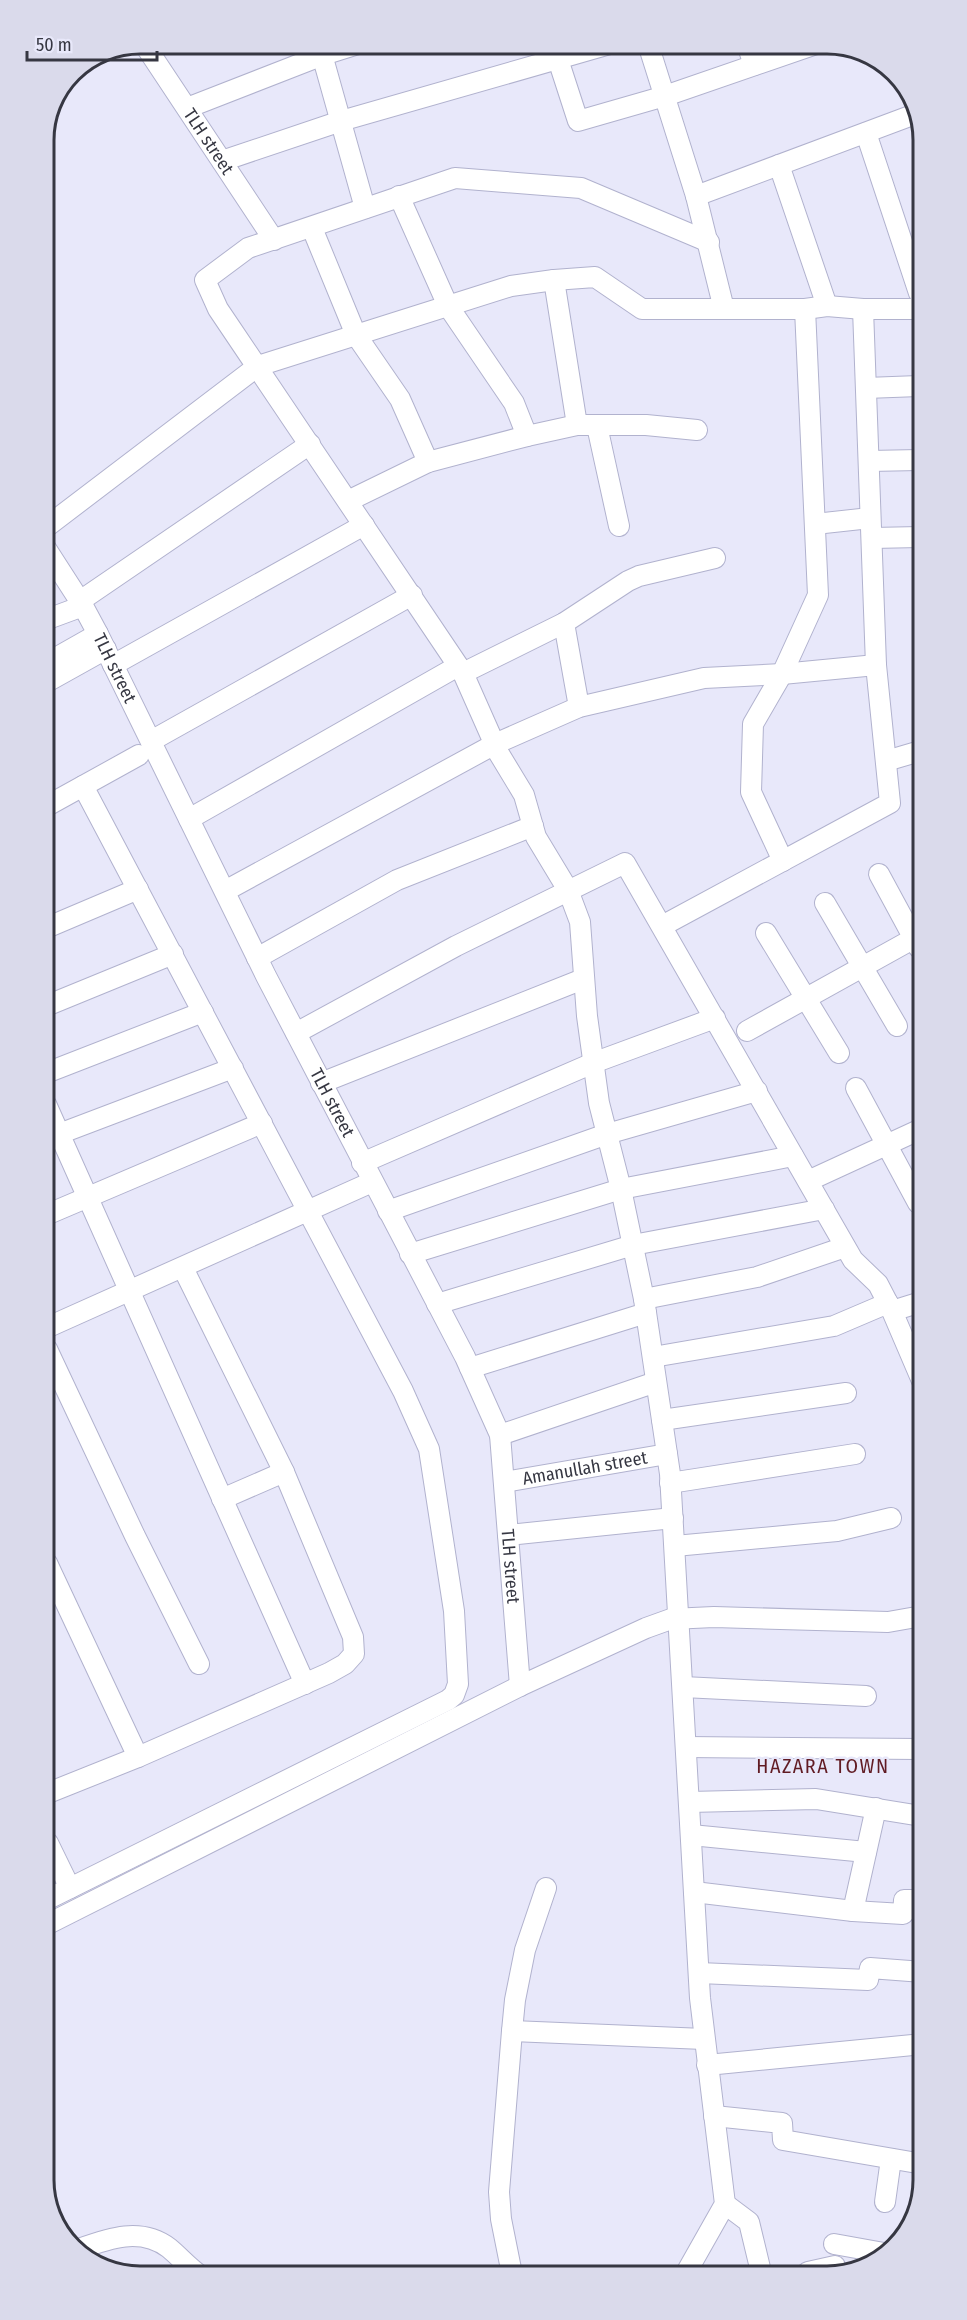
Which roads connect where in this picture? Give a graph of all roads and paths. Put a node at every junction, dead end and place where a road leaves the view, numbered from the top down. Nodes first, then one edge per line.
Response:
1 (152, 54) edge
2 (310, 54) edge
3 (322, 54) edge
4 (550, 54) edge
5 (557, 54) edge
6 (651, 54) edge
7 (750, 54) edge
8 (786, 54) edge
9 (754, 65) junction
10 (665, 96) junction
11 (187, 108) junction
12 (909, 116) edge
13 (341, 121) junction
14 (866, 133) junction
15 (222, 161) junction
16 (779, 165) junction
17 (399, 196) junction
18 (696, 196) junction
19 (365, 208) junction
20 (312, 228) junction
21 (274, 240) junction
22 (709, 242) junction
23 (913, 275) edge
24 (554, 280) junction
25 (448, 306) junction
26 (827, 306) junction
27 (724, 309) junction
28 (805, 309) junction
29 (863, 309) junction
30 (913, 309) edge
31 (356, 335) junction
32 (258, 366) junction
33 (913, 386) edge
34 (866, 388) junction
35 (577, 425) junction
36 (597, 426) junction
37 (697, 430) dead end
38 (527, 436) junction
39 (310, 444) junction
40 (913, 460) edge
41 (869, 461) junction
42 (429, 462) junction
43 (348, 501) junction
44 (870, 518) junction
45 (54, 521) edge
46 (814, 524) junction
47 (364, 525) junction
48 (619, 525) dead end
49 (913, 537) edge
50 (872, 538) junction
51 (716, 558) dead end
52 (54, 562) edge
53 (412, 595) junction
54 (81, 603) junction
55 (54, 616) edge
56 (564, 623) junction
57 (106, 649) junction
58 (54, 662) edge
59 (876, 665) junction
60 (460, 670) junction
61 (782, 674) junction
62 (54, 678) edge
63 (579, 707) junction
64 (495, 744) junction
65 (145, 748) junction
66 (913, 754) edge
67 (886, 761) junction
68 (83, 786) junction
69 (54, 802) edge
70 (189, 819) junction
71 (533, 826) junction
72 (783, 861) junction
73 (879, 873) dead end
74 (138, 890) junction
75 (568, 890) junction
76 (225, 891) junction
77 (825, 903) dead end
78 (54, 925) edge
79 (662, 926) junction
80 (913, 932) edge
81 (766, 933) dead end
82 (913, 943) edge
83 (173, 954) junction
84 (257, 958) junction
85 (862, 967) junction
86 (583, 979) junction
87 (806, 998) junction
88 (54, 1003) edge
89 (203, 1012) junction
90 (715, 1018) junction
91 (897, 1026) dead end
92 (747, 1031) dead end
93 (296, 1033) junction
94 (839, 1053) dead end
95 (593, 1063) junction
96 (233, 1068) junction
97 (54, 1070) edge
98 (321, 1083) junction
99 (856, 1088) dead end
100 (757, 1091) junction
101 (54, 1122) edge
102 (262, 1123) junction
103 (913, 1133) edge
104 (59, 1134) junction
105 (607, 1134) junction
106 (887, 1144) junction
107 (793, 1156) junction
108 (362, 1163) junction
109 (808, 1181) junction
110 (372, 1182) junction
111 (621, 1188) junction
112 (913, 1193) edge
113 (88, 1198) junction
114 (824, 1209) junction
115 (387, 1211) junction
116 (54, 1212) edge
117 (309, 1212) junction
118 (633, 1245) junction
119 (845, 1247) junction
120 (410, 1254) junction
121 (183, 1268) junction
122 (130, 1291) junction
123 (913, 1303) edge
124 (437, 1304) junction
125 (645, 1306) junction
126 (890, 1307) junction
127 (54, 1324) edge
128 (652, 1357) junction
129 (913, 1360) edge
130 (54, 1365) edge
131 (470, 1368) junction
132 (656, 1382) junction
133 (846, 1393) dead end
134 (662, 1420) junction
135 (500, 1436) junction
136 (667, 1454) junction
137 (855, 1454) dead end
138 (284, 1472) junction
139 (504, 1482) junction
140 (670, 1483) junction
141 (222, 1498) junction
142 (673, 1518) junction
143 (891, 1518) dead end
144 (508, 1535) junction
145 (675, 1546) junction
146 (54, 1578) edge
147 (679, 1618) junction
148 (913, 1618) edge
149 (199, 1664) dead end
150 (305, 1684) junction
151 (520, 1686) junction
152 (683, 1687) junction
153 (866, 1696) dead end
154 (686, 1747) junction
155 (913, 1749) edge
156 (138, 1757) junction
157 (54, 1791) edge
158 (689, 1802) junction
159 (876, 1808) junction
160 (913, 1815) edge
161 (691, 1835) junction
162 (866, 1852) junction
163 (54, 1855) edge
164 (70, 1888) junction
165 (546, 1888) dead end
166 (694, 1892) junction
167 (54, 1896) edge
168 (913, 1900) edge
169 (853, 1911) junction
170 (54, 1921) edge
171 (913, 1971) edge
172 (699, 1973) junction
173 (512, 2031) junction
174 (704, 2039) junction
175 (913, 2045) edge
176 (707, 2065) junction
177 (714, 2116) junction
178 (891, 2158) junction
179 (913, 2162) edge
180 (885, 2202) dead end
181 (725, 2204) junction
182 (834, 2244) dead end
183 (86, 2247) edge
184 (874, 2251) edge
185 (190, 2266) edge
186 (510, 2266) edge
187 (690, 2266) edge
188 (760, 2266) edge

1 - 11 street, TLH street
2 - 11 street
3 - 13 street
4 - 13 street
5 - 10 street
6 - 10 street
7 - 9 street
8 - 9 street
9 - 10 street
10 - 18 street
11 - 15 street, TLH street
12 - 14 street
13 - 15 street
13 - 19 street
14 - 16 street
14 - 23 street
15 - 21 street, TLH street
16 - 18 street
16 - 26 street
17 - 19 street
17 - 22 street
17 - 25 street
18 - 22 street
19 - 20 street
20 - 21 street
20 - 31 street
21 - 32 street
22 - 27 street
24 - 25 street
24 - 27 street
24 - 35 street
25 - 31 street
25 - 38 street
26 - 28 street
26 - 29 street
27 - 28 street
28 - 46 street
29 - 30 street
29 - 34 street
31 - 32 street
31 - 42 street
32 - 39 street
32 - 45 street
33 - 34 street
34 - 41 street
35 - 36 street
35 - 38 street
36 - 37 street
36 - 48 street
38 - 42 street
39 - 43 street
39 - 54 street
40 - 41 street
41 - 44 street
42 - 43 street
43 - 47 street
44 - 46 street
44 - 50 street
46 - 61 street
47 - 53 street
47 - 57 street
49 - 50 street
50 - 59 street
51 - 56 street
52 - 54 street, TLH street
53 - 60 street
53 - 65 street
54 - 55 street
54 - 57 street, TLH street
56 - 60 street
56 - 63 street
57 - 58 street
57 - 62 street
57 - 65 street, TLH street
59 - 61 street
59 - 67 street
60 - 64 street
60 - 70 street
61 - 63 street
61 - 72 street
63 - 64 street
64 - 71 street
64 - 76 street
65 - 68 street
65 - 70 street, TLH street
66 - 67 street
67 - 72 street
68 - 69 street
68 - 74 street
70 - 76 street, TLH street
71 - 75 street
71 - 84 street
72 - 79 street
73 - 80 street
74 - 78 street
74 - 83 street
75 - 79 street
75 - 86 street
75 - 93 street
76 - 84 street, TLH street
77 - 85 street
79 - 90 street
81 - 87 street
82 - 85 street
83 - 88 street
83 - 89 street
84 - 93 street, TLH street
85 - 87 street
85 - 91 street
86 - 95 street
86 - 98 street
87 - 92 street
87 - 94 street
89 - 96 street
89 - 97 street
90 - 95 street
90 - 100 street
93 - 98 street, TLH street
95 - 105 street
95 - 108 street
96 - 102 street
96 - 104 street
98 - 108 street, TLH street
99 - 106 street
100 - 105 street
100 - 107 street
101 - 104 street
102 - 113 street
102 - 117 street
103 - 106 street
104 - 113 street
105 - 111 street
105 - 115 street
106 - 109 street
106 - 112 street
107 - 109 street
107 - 111 street
108 - 110 street, TLH street
109 - 114 street
110 - 115 street, TLH street
110 - 117 street
111 - 118 street
111 - 120 street
113 - 116 street
113 - 122 street
114 - 118 street
114 - 119 street
115 - 120 street, TLH street
117 - 121 street
117 - 164 street
118 - 124 street
118 - 125 street
119 - 125 street
119 - 126 street
120 - 124 street, TLH street
121 - 122 street
121 - 138 street
122 - 127 street
122 - 141 street
123 - 126 street
124 - 131 street, TLH street
125 - 128 street
125 - 131 street
126 - 128 street
126 - 129 street
128 - 132 street
130 - 149 street
131 - 135 street, TLH street
132 - 134 street
132 - 135 street
133 - 134 street
134 - 136 street
135 - 139 street, TLH street
136 - 139 street, Amanullah street
136 - 140 street
137 - 140 street
138 - 141 street
138 - 150 street
139 - 144 street, TLH street
140 - 142 street
141 - 150 street
142 - 144 street
142 - 145 street
143 - 145 street
144 - 151 street, TLH street
145 - 147 street
146 - 156 street
147 - 148 street
147 - 151 street
147 - 152 street
150 - 156 street
151 - 170 street
152 - 153 street
152 - 154 street
154 - 155 street
154 - 158 street
156 - 157 street
158 - 159 street
158 - 161 street
159 - 160 street
159 - 162 street
161 - 162 street
161 - 166 street
162 - 169 street
163 - 164 street
164 - 167 street
165 - 173 street
166 - 169 street
166 - 172 street
168 - 169 street
171 - 172 street
172 - 174 street
173 - 174 street
173 - 186 street
174 - 176 street
175 - 176 street
176 - 177 street
177 - 178 street
177 - 181 street
178 - 179 street
178 - 180 street
181 - 187 street
181 - 188 street
182 - 184 street
183 - 185 street

